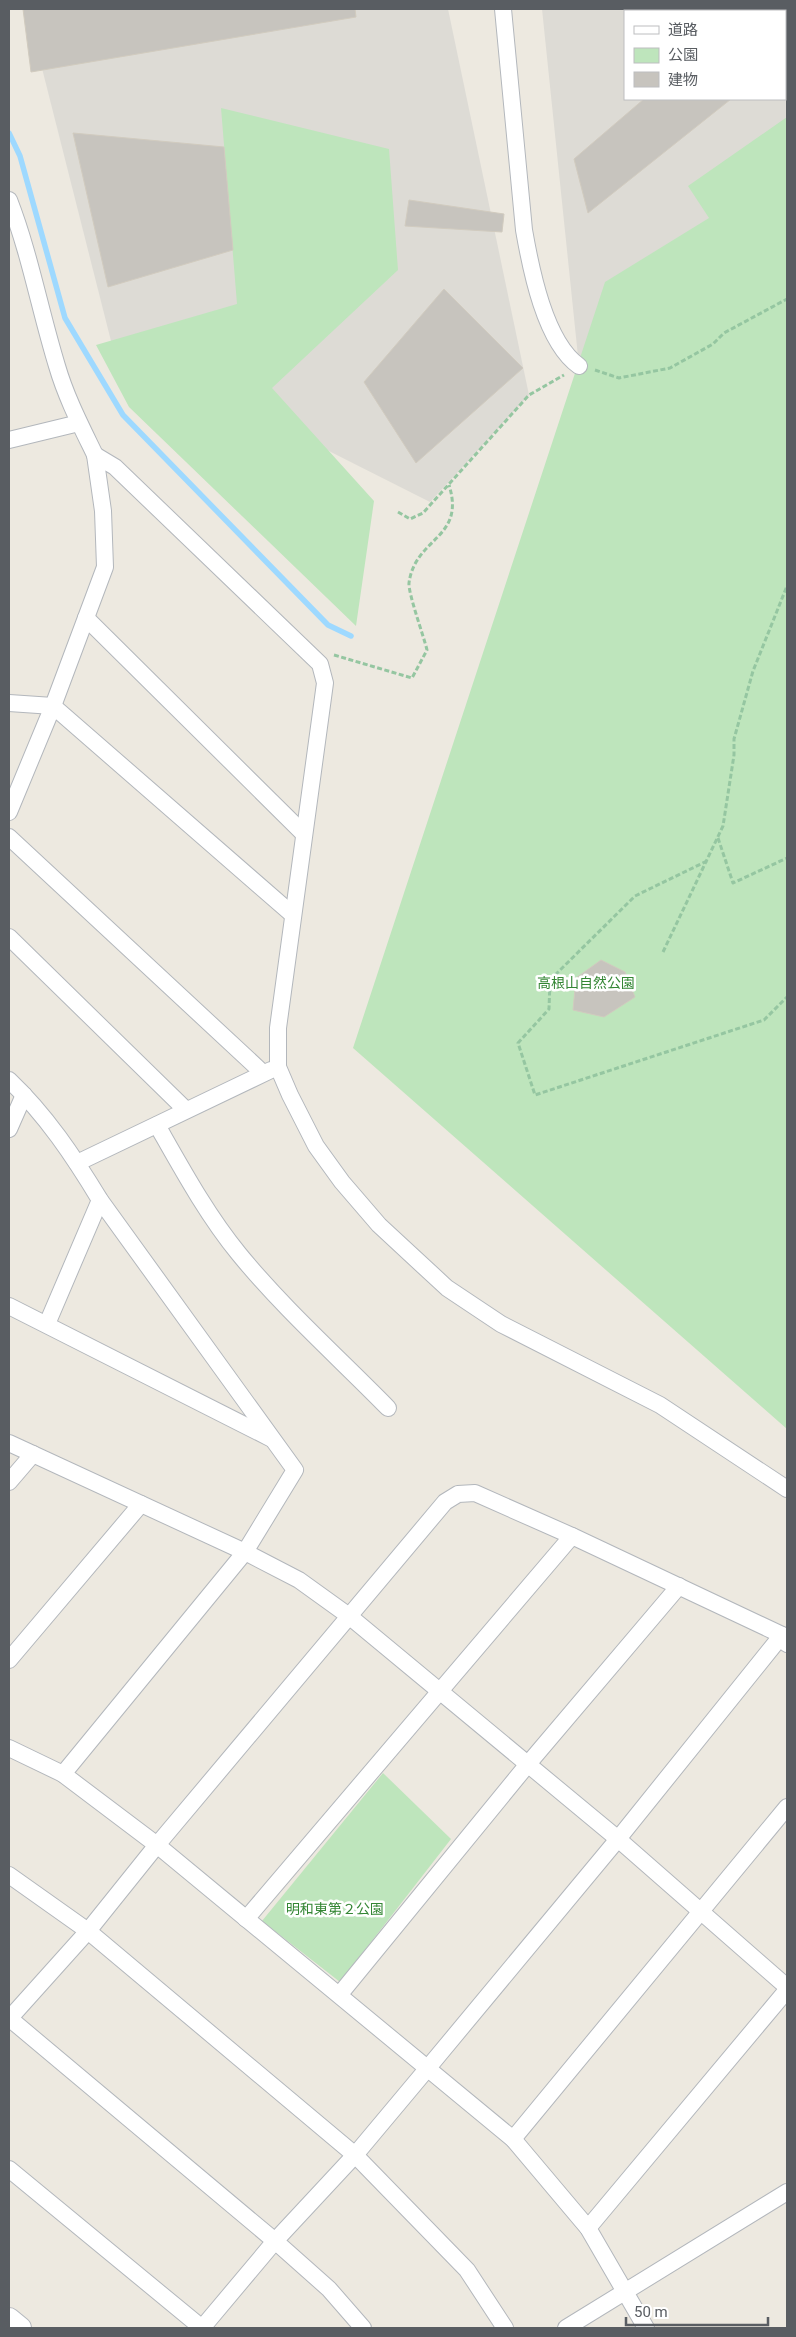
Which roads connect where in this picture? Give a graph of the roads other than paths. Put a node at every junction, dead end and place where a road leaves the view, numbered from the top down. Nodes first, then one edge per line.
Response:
1 (503, 9) edge
2 (9, 200) edge
3 (579, 366) road end
4 (79, 423) junction
5 (9, 440) edge
6 (95, 455) junction
7 (86, 618) junction
8 (9, 703) edge
9 (53, 706) junction
10 (9, 812) edge
11 (304, 834) junction
12 (9, 837) edge
13 (293, 915) junction
14 (9, 937) edge
15 (271, 1070) junction
16 (9, 1080) edge
17 (24, 1095) junction
18 (186, 1110) junction
19 (157, 1125) junction
20 (9, 1129) edge
21 (77, 1163) junction
22 (100, 1200) junction
23 (9, 1306) edge
24 (47, 1324) junction
25 (388, 1408) dead end
26 (272, 1439) junction
27 (9, 1443) edge
28 (33, 1454) junction
29 (9, 1482) edge
30 (787, 1489) edge
31 (141, 1504) junction
32 (572, 1536) junction
33 (245, 1552) junction
34 (679, 1586) junction
35 (349, 1616) junction
36 (785, 1640) edge
37 (9, 1660) edge
38 (439, 1690) junction
39 (9, 1748) edge
40 (528, 1764) junction
41 (63, 1774) junction
42 (787, 1807) edge
43 (618, 1839) junction
44 (157, 1845) junction
45 (9, 1875) edge
46 (699, 1911) junction
47 (246, 1919) junction
48 (88, 1931) junction
49 (787, 1988) edge
50 (340, 1994) junction
51 (9, 2019) edge
52 (427, 2069) junction
53 (513, 2139) junction
54 (355, 2155) junction
55 (9, 2169) edge
56 (787, 2192) edge
57 (588, 2228) junction
58 (275, 2241) junction
59 (624, 2292) junction
60 (9, 2319) edge
61 (20, 2328) edge
62 (362, 2328) edge
63 (505, 2328) edge
64 (566, 2328) edge
65 (646, 2328) edge

1 - 3 street
2 - 4 street
4 - 5 street
4 - 6 street
6 - 7 street
6 - 11 street
7 - 9 street
7 - 11 street
8 - 9 street
9 - 10 street
9 - 13 street
11 - 13 street
12 - 15 street
13 - 15 street
14 - 18 street
15 - 18 street
15 - 30 street
16 - 17 street
17 - 20 street
17 - 21 street
18 - 19 street
19 - 21 street
19 - 25 street
21 - 22 street
22 - 24 street
22 - 26 street
23 - 24 street
24 - 26 street
26 - 33 street
27 - 28 street
28 - 29 street
28 - 31 street
31 - 33 street
31 - 37 street
32 - 34 street
32 - 35 street
32 - 38 street
33 - 35 street
33 - 41 street
34 - 36 street
34 - 40 street
35 - 38 street
35 - 44 street
36 - 43 street
38 - 40 street
38 - 47 street
39 - 41 street
40 - 43 street
40 - 50 street
41 - 44 street
42 - 46 street
43 - 46 street
43 - 52 street
44 - 47 street
44 - 48 street
45 - 48 street
46 - 49 street
46 - 53 street
47 - 50 street
48 - 51 street
48 - 54 street
49 - 57 street
50 - 52 street
51 - 58 street
52 - 53 street
52 - 54 street
53 - 57 street
54 - 58 street
54 - 63 street
55 - 58 street
56 - 59 street
57 - 59 street
58 - 62 street
59 - 64 street
59 - 65 street
60 - 61 street

